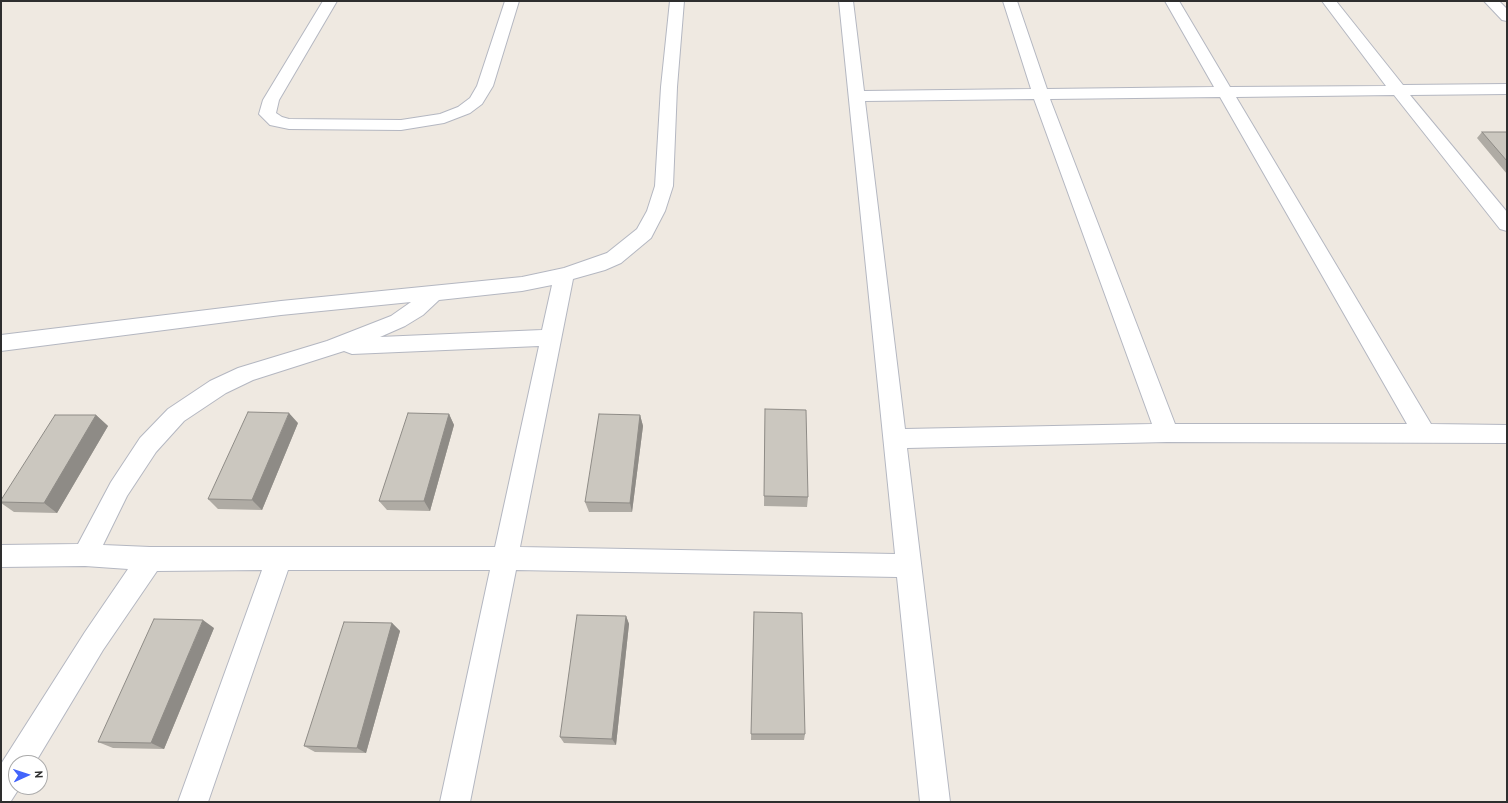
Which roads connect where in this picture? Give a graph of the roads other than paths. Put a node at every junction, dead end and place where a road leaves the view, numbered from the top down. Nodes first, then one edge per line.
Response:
1 (330, 1) edge
2 (512, 1) edge
3 (677, 1) edge
4 (846, 1) edge
5 (1010, 1) edge
6 (1172, 1) edge
7 (1329, 1) edge
8 (1491, 1) edge
9 (1507, 17) edge
10 (1398, 90) junction
11 (1507, 90) edge
12 (1226, 92) junction
13 (1040, 94) junction
14 (856, 96) junction
15 (1507, 225) edge
16 (564, 276) junction
17 (434, 292) junction
18 (551, 338) junction
19 (1, 343) edge
20 (333, 347) junction
21 (1167, 433) junction
22 (1424, 433) junction
23 (1507, 434) edge
24 (895, 439) junction
25 (85, 555) junction
26 (1, 556) edge
27 (506, 558) junction
28 (150, 559) junction
29 (279, 559) junction
30 (909, 566) junction
31 (23, 755) edge
32 (8, 780) edge
33 (1, 791) edge
34 (193, 802) edge
35 (455, 802) edge
36 (935, 802) edge

1 - 2 street
3 - 16 street
4 - 14 street
5 - 13 street
6 - 12 street
7 - 10 street
8 - 9 street
10 - 11 street
10 - 12 street
10 - 15 street
12 - 13 street
12 - 22 street
13 - 14 street
13 - 21 street
14 - 24 street
16 - 17 street
16 - 18 street
17 - 19 street
17 - 20 street
18 - 20 street
18 - 27 street
20 - 25 street
21 - 22 street
21 - 24 street
22 - 23 street
24 - 30 street
25 - 26 street
25 - 28 street
27 - 29 street
27 - 30 street
27 - 35 street
28 - 29 street
28 - 31 street
29 - 34 street
30 - 36 street
32 - 33 street

